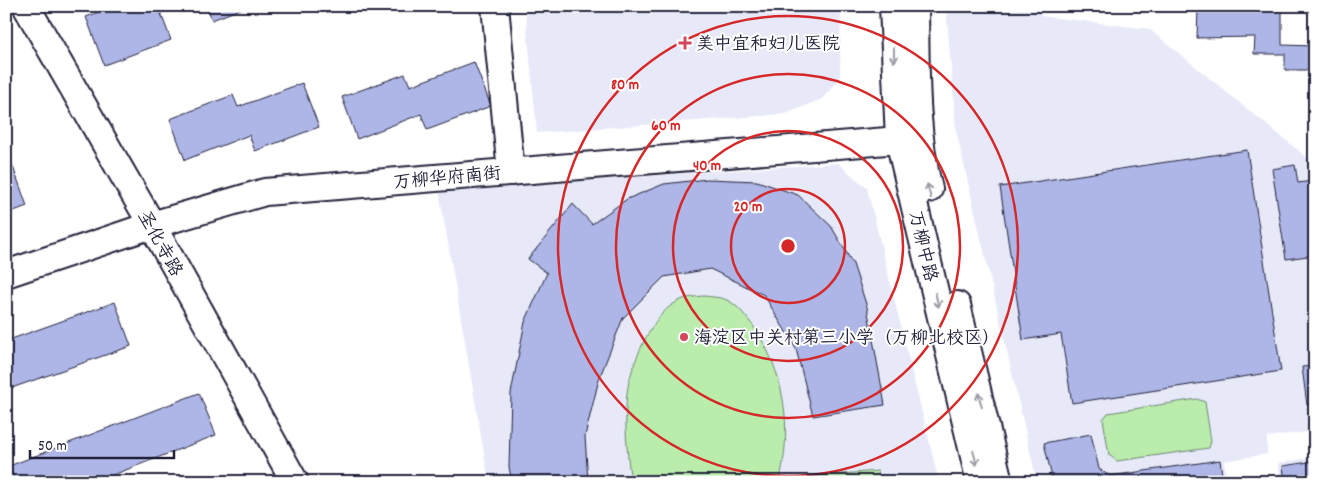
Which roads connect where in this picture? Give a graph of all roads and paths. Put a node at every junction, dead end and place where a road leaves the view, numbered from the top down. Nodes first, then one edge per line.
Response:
1 (26, 6) edge
2 (495, 6) edge
3 (893, 6) edge
4 (915, 6) edge
5 (899, 140) junction
6 (511, 172) junction
7 (152, 225) junction
8 (6, 274) edge
9 (295, 482) edge
10 (980, 482) edge
11 (1000, 482) edge

1 - 7 street, 圣化寺路
2 - 6 street
3 -> 5 street, 万柳中路
11 -> 4 street, 万柳中路
5 - 6 street, 万柳华府南街
5 -> 10 street, 万柳中路
6 - 7 street, 万柳华府南街
7 - 8 street, 万柳华府南街
7 - 9 street, 圣化寺路

